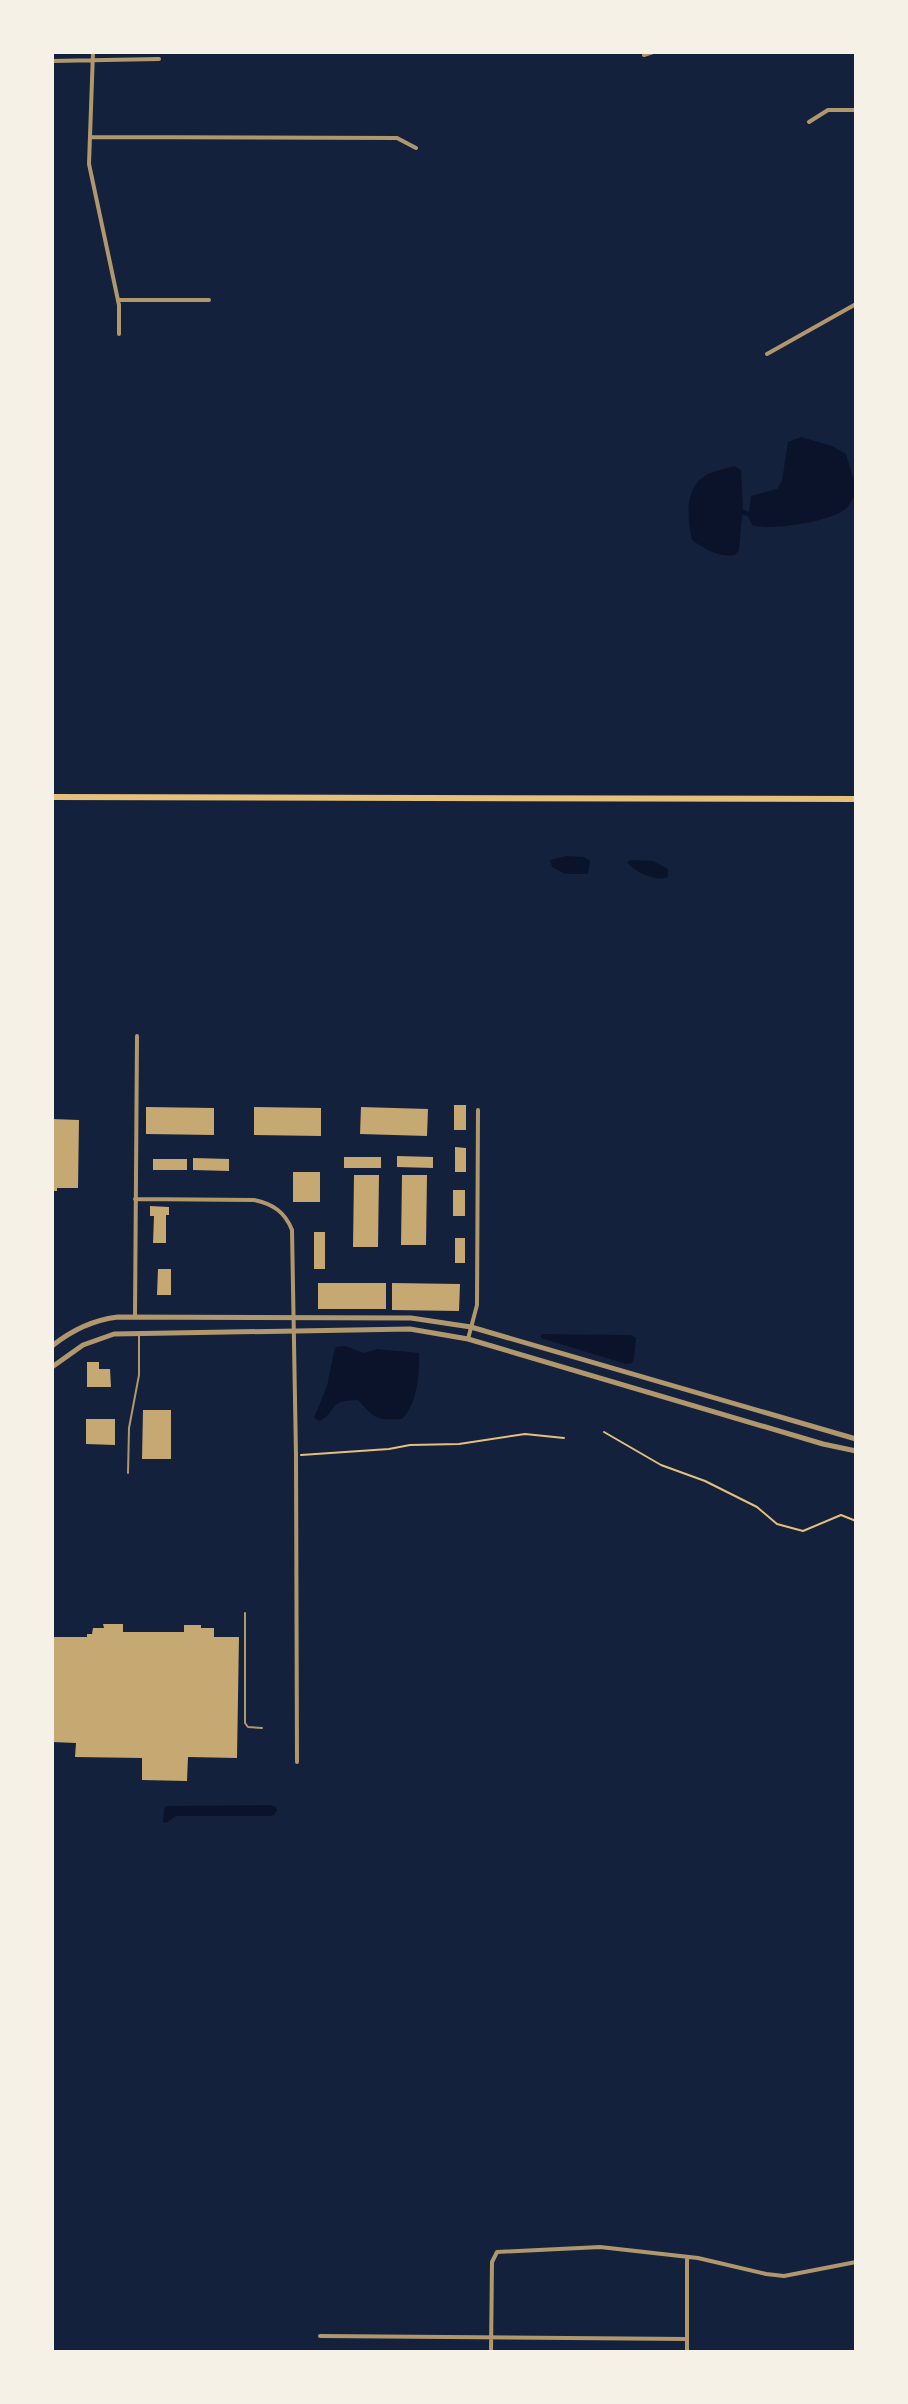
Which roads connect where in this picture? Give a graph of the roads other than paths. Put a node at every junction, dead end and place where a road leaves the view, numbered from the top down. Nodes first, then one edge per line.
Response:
1 (93, 52) edge
2 (653, 52) edge
3 (644, 55) dead end
4 (159, 59) dead end
5 (93, 60) junction
6 (52, 61) edge
7 (856, 110) edge
8 (809, 122) dead end
9 (90, 137) junction
10 (416, 148) dead end
11 (118, 300) junction
12 (209, 300) dead end
13 (856, 304) edge
14 (119, 334) dead end
15 (767, 354) dead end
16 (52, 797) edge
17 (856, 799) edge
18 (137, 1036) dead end
19 (478, 1110) dead end
20 (135, 1199) junction
21 (135, 1317) junction
22 (293, 1318) junction
23 (471, 1327) junction
24 (293, 1331) junction
25 (139, 1333) junction
26 (468, 1339) junction
27 (52, 1346) edge
28 (52, 1367) edge
29 (785, 1420) junction
30 (782, 1431) junction
31 (856, 1439) edge
32 (856, 1451) edge
33 (128, 1473) dead end
34 (245, 1613) dead end
35 (262, 1728) dead end
36 (297, 1762) dead end
37 (687, 2257) junction
38 (856, 2262) edge
39 (320, 2336) dead end
40 (492, 2338) junction
41 (687, 2339) junction
42 (491, 2352) edge
43 (687, 2352) edge

1 - 5 street
2 - 3 street
4 - 5 street
5 - 6 street
5 - 9 street
7 - 8 street
9 - 10 street
9 - 11 street
11 - 12 street
11 - 14 street
13 - 15 street
16 - 17 main road
18 - 20 street
19 - 23 street
20 - 21 street
20 - 22 street
21 - 22 street
21 - 27 street
22 - 23 street
22 - 24 street
23 - 26 street
23 - 29 street
24 - 25 street
24 - 26 street
24 - 36 street
25 - 28 street
25 - 33 lane
26 - 30 street
29 - 30 street
29 - 31 street
30 - 32 street
34 - 35 lane
37 - 38 street
37 - 40 street
37 - 41 street
39 - 40 street
40 - 41 street
40 - 42 street
41 - 43 street

